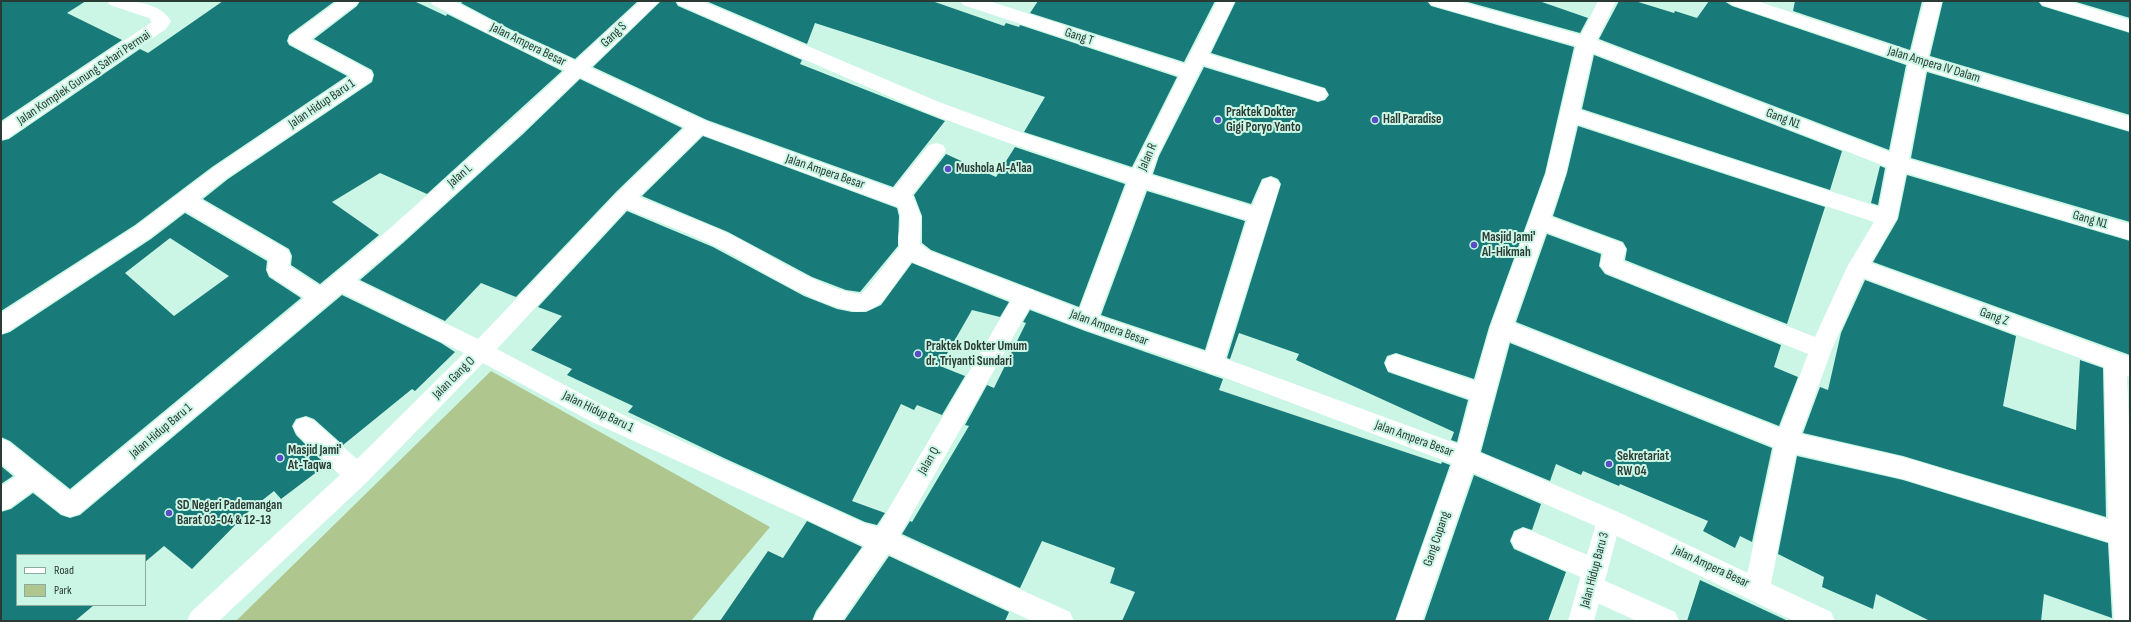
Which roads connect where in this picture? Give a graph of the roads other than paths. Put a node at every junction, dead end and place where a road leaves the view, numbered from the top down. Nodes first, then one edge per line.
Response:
1 (116, 1) edge
2 (350, 1) edge
3 (439, 1) edge
4 (651, 1) edge
5 (685, 1) edge
6 (969, 1) edge
7 (1226, 1) edge
8 (1437, 1) edge
9 (1607, 1) edge
10 (1738, 1) edge
11 (1933, 1) edge
12 (2048, 1) edge
13 (2130, 26) edge
14 (1586, 43) junction
15 (1918, 61) junction
16 (1193, 65) junction
17 (578, 70) junction
18 (1318, 94) dead end
19 (1570, 114) junction
20 (2130, 124) edge
21 (699, 126) junction
22 (1, 133) edge
23 (936, 150) dead end
24 (1898, 163) junction
25 (1138, 180) junction
26 (1270, 185) dead end
27 (898, 198) junction
28 (624, 199) junction
29 (184, 200) junction
30 (1259, 216) junction
31 (1888, 218) junction
32 (1539, 221) junction
33 (2130, 232) edge
34 (910, 248) junction
35 (1858, 267) junction
36 (342, 282) junction
37 (1025, 296) junction
38 (321, 298) junction
39 (1086, 320) junction
40 (1, 325) edge
41 (1501, 328) junction
42 (1821, 348) junction
43 (481, 351) junction
44 (1213, 364) junction
45 (1396, 364) dead end
46 (2122, 364) edge
47 (1483, 393) junction
48 (305, 427) dead end
49 (1787, 441) junction
50 (1, 449) edge
51 (1466, 458) junction
52 (357, 475) junction
53 (33, 476) junction
54 (1, 500) edge
55 (1609, 520) junction
56 (2120, 534) junction
57 (884, 540) junction
58 (1524, 540) dead end
59 (1593, 579) junction
60 (1757, 589) junction
61 (200, 621) edge
62 (826, 621) edge
63 (1061, 621) edge
64 (1409, 621) edge
65 (1582, 621) edge
66 (1666, 621) edge
67 (1822, 621) edge
68 (2127, 621) edge

1 - 22 street, Jalan Komplek Gunung Sahari Permai
2 - 29 street, Jalan Hidup Baru 1
3 - 17 street, Jalan Ampera Besar
4 - 17 street, Gang S
5 - 25 street
6 - 16 street, Gang T
7 - 16 street, Jalan R
8 - 14 street, Gang N1
9 - 14 street, Gang Cupang
10 - 15 street, Jalan Ampera IV Dalam
11 - 15 street
12 - 13 street
14 - 19 street, Gang Cupang
14 - 24 street, Gang N1
15 - 20 street, Jalan Ampera IV Dalam
15 - 24 street
16 - 18 street, Gang T
16 - 25 street, Jalan R
17 - 21 street, Jalan Ampera Besar
17 - 36 street, Jalan L
19 - 31 street
19 - 32 street, Gang Cupang
21 - 27 street, Jalan Ampera Besar
21 - 28 street, Jalan Gang O
23 - 27 street
24 - 31 street
24 - 33 street, Gang N1
25 - 30 street
25 - 39 street, Jalan R
26 - 30 street
27 - 34 street
28 - 34 street
28 - 43 street, Jalan Gang O
29 - 38 street
29 - 40 street, Jalan Hidup Baru 1
30 - 44 street
31 - 35 street
32 - 41 street, Gang Cupang
32 - 42 street
34 - 37 street, Jalan Ampera Besar
35 - 42 street
35 - 46 street, Gang Z
36 - 38 street, Jalan Hidup Baru 1
36 - 43 street, Jalan Hidup Baru 1
37 - 39 street, Jalan Ampera Besar
37 - 57 street, Jalan Q
38 - 53 street, Jalan Hidup Baru 1
39 - 44 street, Jalan Ampera Besar
41 - 47 street, Gang Cupang
41 - 49 street
42 - 49 street
43 - 52 street, Jalan Gang O
43 - 57 street, Jalan Hidup Baru 1
44 - 51 street, Jalan Ampera Besar
45 - 47 street
46 - 56 street
47 - 51 street, Gang Cupang
48 - 52 street
49 - 56 street
49 - 60 street
50 - 53 street, Jalan Hidup Baru 1
51 - 55 street, Jalan Ampera Besar
51 - 64 street, Gang Cupang
52 - 61 street, Jalan Gang O
53 - 54 street
55 - 59 street, Jalan Hidup Baru 3
55 - 60 street, Jalan Ampera Besar
56 - 68 street
57 - 62 street, Jalan Q
57 - 63 street, Jalan Hidup Baru 1
58 - 59 street
59 - 65 street, Jalan Hidup Baru 3
59 - 66 street
60 - 67 street, Jalan Ampera Besar

